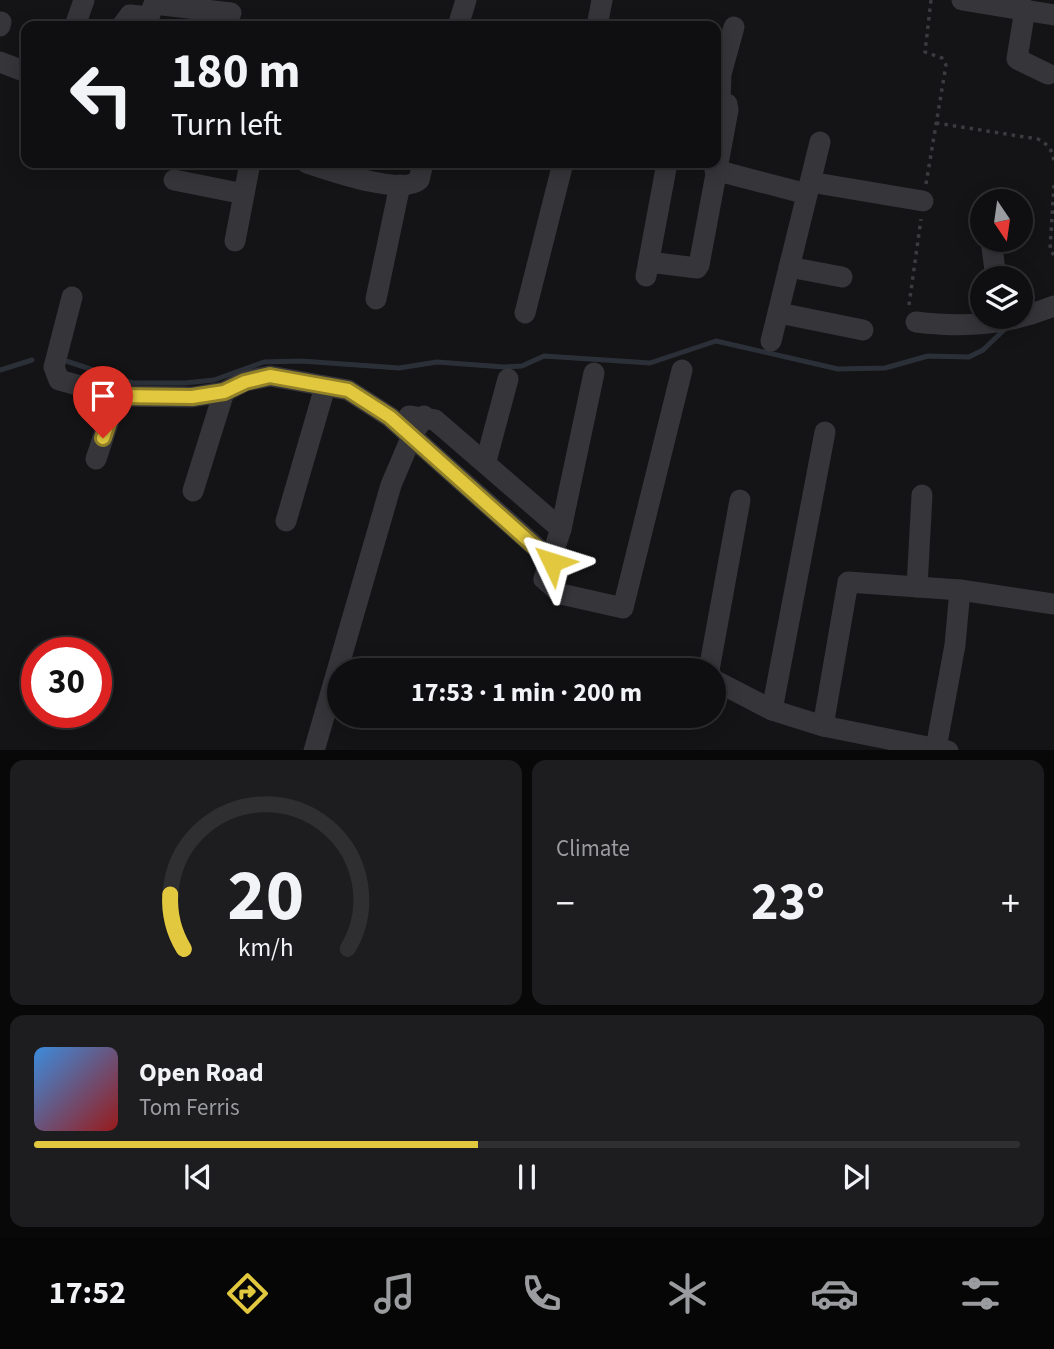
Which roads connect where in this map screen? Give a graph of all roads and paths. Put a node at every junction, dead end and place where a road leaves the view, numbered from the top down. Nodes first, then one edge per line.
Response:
1 (84, 0) edge
2 (466, 0) edge
3 (602, 0) edge
4 (931, 0) edge
5 (961, 0) edge
6 (1026, 9) junction
7 (231, 13) edge
8 (1054, 15) edge
9 (77, 21) edge
10 (126, 21) edge
11 (460, 21) edge
12 (598, 21) edge
13 (734, 27) dead end
14 (0, 62) edge
15 (946, 65) dead end
16 (21, 70) edge
17 (721, 74) edge
18 (1048, 74) dead end
19 (721, 102) edge
20 (936, 122) dead end
21 (721, 142) edge
22 (820, 142) dead end
23 (1054, 163) edge
24 (249, 168) edge
25 (322, 168) edge
26 (421, 168) edge
27 (562, 168) edge
28 (666, 168) edge
29 (715, 170) joint
30 (174, 180) dead end
31 (1054, 185) edge
32 (400, 186) junction
33 (808, 188) junction
34 (244, 194) junction
35 (923, 201) dead end
36 (235, 241) dead end
37 (1054, 255) edge
38 (789, 267) junction
39 (842, 277) dead end
40 (72, 297) dead end
41 (376, 299) dead end
42 (1054, 306) edge
43 (1033, 312) edge
44 (526, 313) dead end
45 (779, 313) junction
46 (916, 322) dead end
47 (970, 327) edge
48 (863, 330) dead end
49 (771, 341) dead end
50 (682, 370) dead end
51 (594, 373) dead end
52 (508, 379) dead end
53 (325, 387) junction
54 (224, 392) junction
55 (117, 396) junction
56 (424, 416) junction
57 (390, 417) junction
58 (824, 432) dead end
59 (411, 438) junction
60 (96, 459) dead end
61 (486, 461) junction
62 (193, 491) dead end
63 (922, 495) dead end
64 (740, 500) dead end
65 (286, 522) dead end
66 (561, 529) junction
67 (552, 562) junction
68 (917, 587) junction
69 (960, 590) junction
70 (1054, 604) edge
71 (711, 658) edge
72 (726, 686) edge
73 (772, 710) junction
74 (823, 726) junction
75 (942, 749) edge
76 (314, 750) edge

1 - 9 street
2 - 11 street
3 - 12 street
4 - 15 path
5 - 6 street
6 - 8 street
6 - 18 street
7 - 10 street
13 - 17 street
14 - 16 street
19 - 21 street
20 - 23 path
22 - 33 street
24 - 34 street
25 - 32 street
26 - 32 street
27 - 44 street
28 - 29 street
29 - 33 street
30 - 34 street
31 - 37 path
32 - 41 street
33 - 35 street
33 - 38 street
34 - 36 street
38 - 39 street
38 - 45 street
40 - 55 street
42 - 43 street
45 - 48 street
45 - 49 street
46 - 47 street
50 - 67 street
51 - 66 street
52 - 61 street
53 - 54 street
53 - 57 street
53 - 65 street
54 - 55 street
54 - 62 street
55 - 60 street
56 - 57 street
56 - 59 street
56 - 61 street
57 - 59 street
58 - 73 street
59 - 67 street
59 - 76 street
61 - 66 street
63 - 68 street
64 - 71 street
66 - 67 street
68 - 69 street
68 - 74 street
69 - 70 street
69 - 75 street
72 - 73 street
73 - 74 street
74 - 75 street

